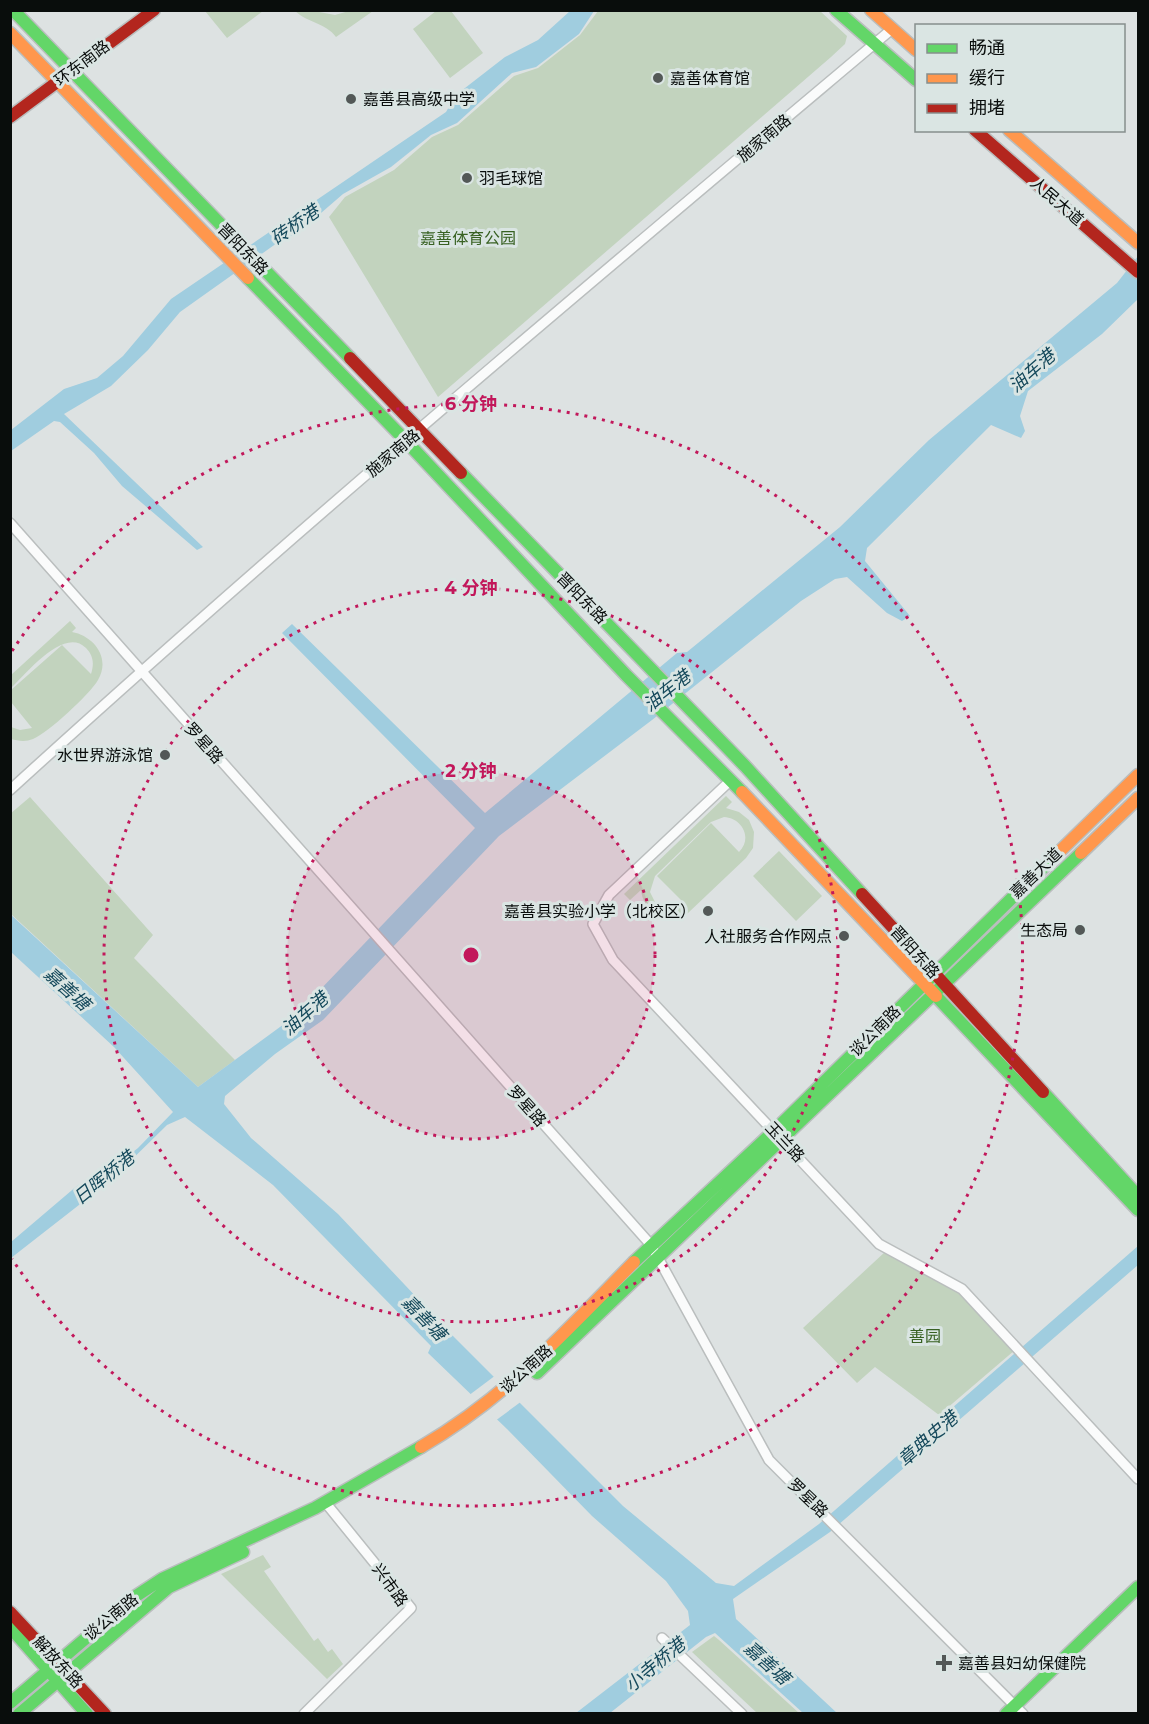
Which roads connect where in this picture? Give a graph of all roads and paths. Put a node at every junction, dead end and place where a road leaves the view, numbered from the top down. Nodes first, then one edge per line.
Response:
1 (13, 10) edge
2 (154, 10) edge
3 (836, 10) edge
4 (871, 10) edge
5 (892, 30) junction
6 (10, 33) edge
7 (875, 44) junction
8 (915, 49) edge
9 (70, 71) junction
10 (915, 79) edge
11 (57, 82) junction
12 (10, 117) edge
13 (977, 132) edge
14 (1011, 132) edge
15 (1138, 243) edge
16 (1138, 272) edge
17 (419, 430) junction
18 (406, 441) junction
19 (10, 523) edge
20 (140, 672) junction
21 (1138, 775) edge
22 (731, 780) junction
23 (10, 790) edge
24 (1138, 798) edge
25 (934, 972) junction
26 (923, 983) junction
27 (944, 983) junction
28 (934, 993) junction
29 (778, 1135) junction
30 (1138, 1196) edge
31 (1138, 1210) edge
32 (655, 1251) junction
33 (1138, 1479) edge
34 (328, 1505) junction
35 (1138, 1587) edge
36 (10, 1612) edge
37 (10, 1627) edge
38 (662, 1638) dead end
39 (62, 1667) junction
40 (52, 1675) junction
41 (10, 1703) edge
42 (1014, 1711) edge
43 (19, 1713) edge
44 (87, 1713) edge
45 (105, 1713) edge
46 (304, 1713) edge
47 (742, 1713) edge

1 - 9 main road, 晋阳东路
2 - 9 main road, 环东南路
3 - 7 main road
4 - 5 main road
5 - 7 street, 施家南路
5 - 8 main road
6 - 11 main road, 晋阳东路
7 - 10 main road
7 - 17 street, 施家南路
9 - 11 main road, 环东南路
9 - 17 main road, 晋阳东路
11 - 12 main road, 环东南路
11 - 18 main road, 晋阳东路
13 - 16 main road, 人民大道
14 - 15 main road, 人民大道
17 - 18 street, 施家南路
17 - 25 main road, 晋阳东路
18 - 20 street, 施家南路
18 - 22 main road, 晋阳东路
19 - 20 street, 罗星路
20 - 23 street, 施家南路
20 - 32 street, 罗星路
21 - 25 main road, 嘉善大道
22 - 26 main road, 晋阳东路
22 - 29 street, 玉兰路
24 - 27 main road, 嘉善大道
25 - 26 main road, 谈公南路
25 - 27 main road, 晋阳东路
26 - 28 main road, 晋阳东路
26 - 29 main road, 谈公南路
27 - 28 main road, 谈公南路
27 - 30 main road, 晋阳东路
28 - 29 main road, 谈公南路
28 - 31 main road, 晋阳东路
29 - 32 main road, 谈公南路
29 - 33 street, 玉兰路
32 - 34 main road, 谈公南路
32 - 42 street, 罗星路
34 - 39 main road, 谈公南路
34 - 46 street, 兴市路
35 - 42 main road
36 - 39 main road, 解放东路
37 - 40 main road, 解放东路
38 - 47 street
39 - 40 main road, 谈公南路
39 - 45 main road, 解放东路
40 - 41 main road
40 - 43 main road
40 - 44 main road, 解放东路

